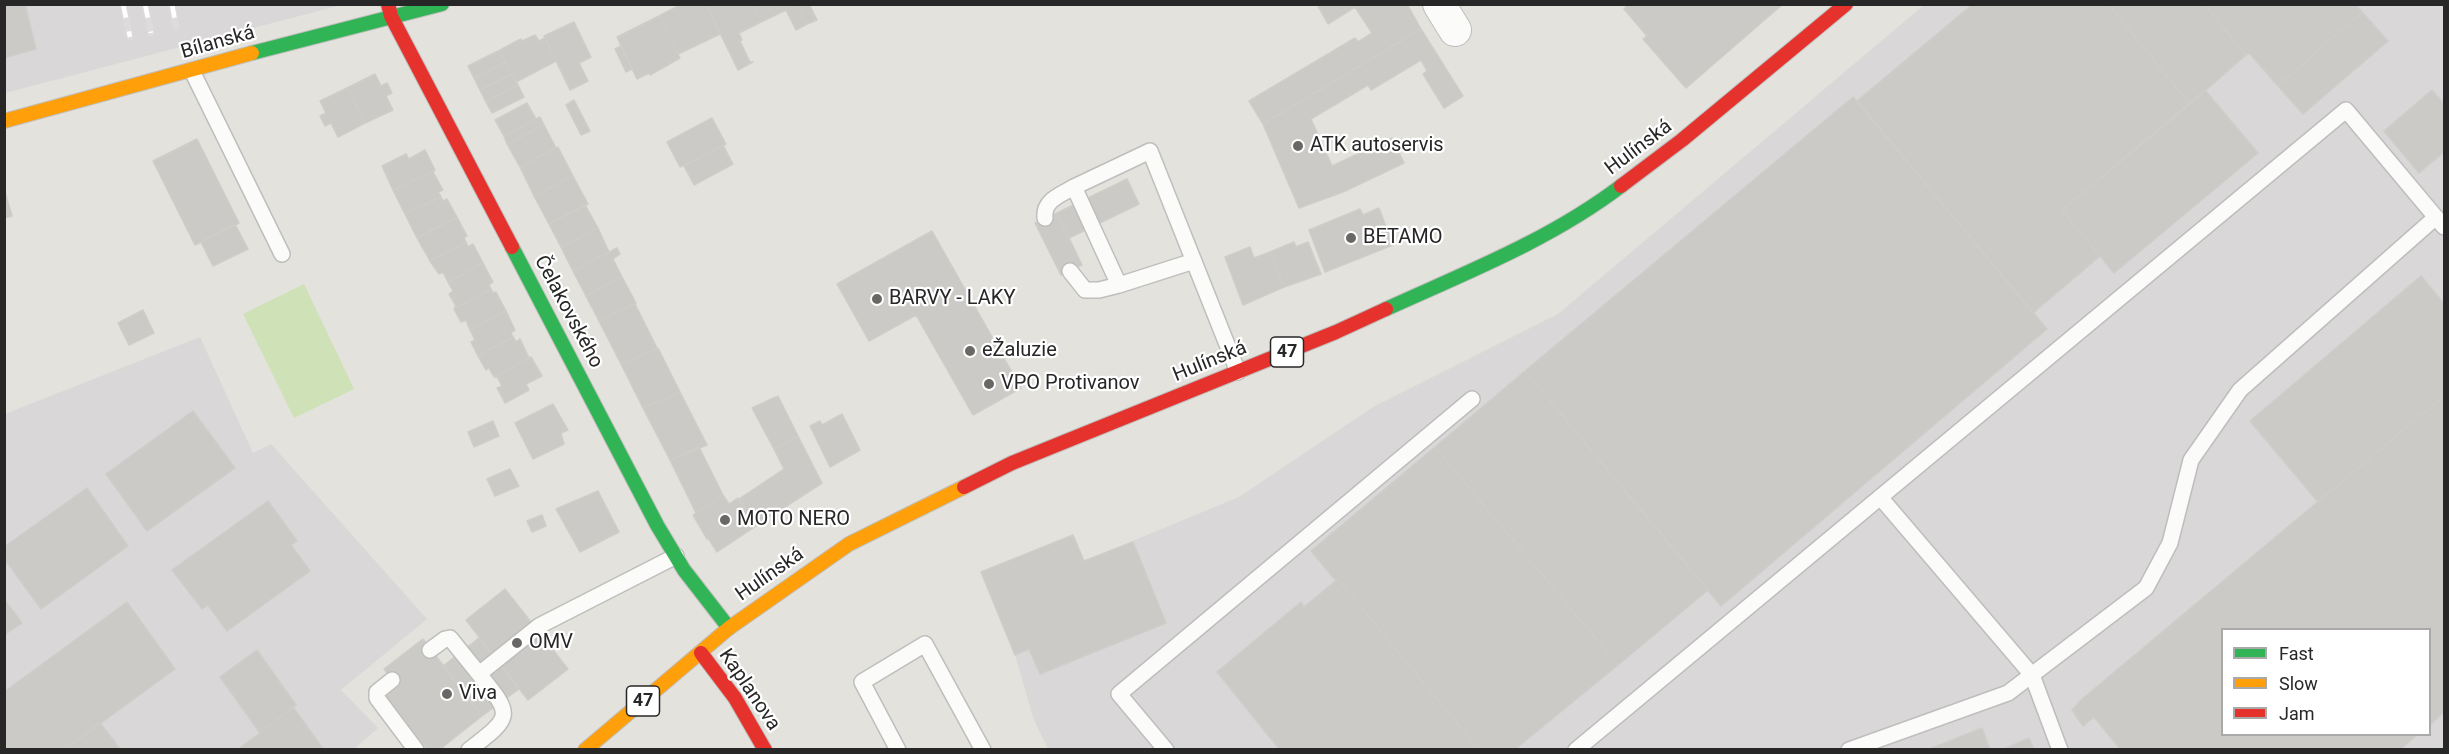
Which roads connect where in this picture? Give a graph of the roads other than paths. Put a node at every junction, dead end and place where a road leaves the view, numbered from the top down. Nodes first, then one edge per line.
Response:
1 (442, 4) edge
2 (1846, 4) edge
3 (389, 10) edge
4 (192, 71) junction
5 (4, 121) edge
6 (1074, 187) junction
7 (1045, 218) dead end
8 (2440, 222) edge
9 (282, 254) dead end
10 (1194, 261) junction
11 (1070, 271) dead end
12 (1119, 285) junction
13 (1238, 372) junction
14 (1472, 399) dead end
15 (1880, 497) junction
16 (676, 556) junction
17 (729, 628) junction
18 (430, 650) dead end
19 (701, 653) junction
20 (479, 674) junction
21 (2032, 675) junction
22 (392, 680) dead end
23 (416, 750) edge
24 (469, 750) edge
25 (585, 750) edge
26 (765, 750) edge
27 (898, 750) edge
28 (983, 750) edge
29 (1166, 750) edge
30 (1576, 750) edge
31 (1849, 750) edge
32 (2060, 750) edge

1 - 3 main road, Bílanská
2 - 13 main road, Hulínská / 47
3 - 4 main road, Bílanská
3 - 16 main road, Čelakovského
4 - 5 main road, Bílanská
4 - 9 lane
6 - 7 lane
6 - 10 lane
6 - 12 lane
8 - 15 lane
8 - 21 lane
10 - 12 lane
10 - 13 lane
11 - 12 lane
13 - 17 main road, Hulínská / 47
14 - 29 lane
15 - 21 lane
15 - 30 lane
16 - 17 main road, Čelakovského
16 - 20 lane
17 - 19 main road, Hulínská / 47
18 - 20 lane
19 - 25 main road, Hulínská / 47
19 - 26 main road, Kaplanova
20 - 24 lane
21 - 31 lane
21 - 32 lane
22 - 23 lane
27 - 28 lane

